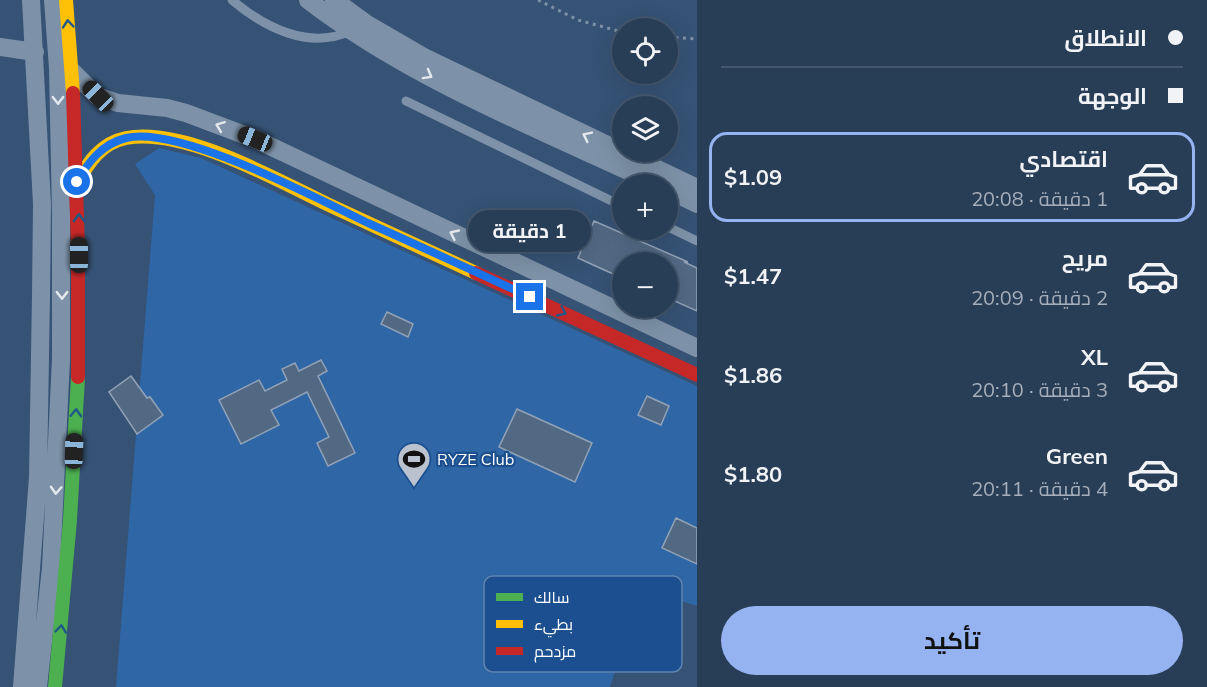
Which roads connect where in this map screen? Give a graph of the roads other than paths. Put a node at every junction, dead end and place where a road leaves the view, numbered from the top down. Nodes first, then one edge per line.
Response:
1 (31, 0) edge
2 (53, 0) edge
3 (66, 0) edge
4 (232, 0) edge
5 (308, 0) edge
6 (334, 0) edge
7 (359, 30) junction
8 (0, 47) edge
9 (34, 52) junction
10 (72, 71) junction
11 (406, 101) dead end
12 (635, 174) edge
13 (77, 182) junction
14 (697, 188) edge
15 (678, 195) edge
16 (612, 201) edge
17 (697, 204) edge
18 (678, 232) edge
19 (697, 241) edge
20 (697, 348) edge
21 (697, 375) edge
22 (22, 687) edge
23 (38, 687) edge
24 (56, 687) edge

1 - 9 street
2 -> 23 street
10 -> 3 street
4 - 7 lane
5 - 7 street
6 - 7 street
7 -> 12 street
14 -> 7 street
8 - 9 street
9 - 22 street
10 - 13 street
20 -> 10 street
11 - 16 lane
13 -> 21 street
24 -> 13 street
15 - 17 street
18 - 19 lane

